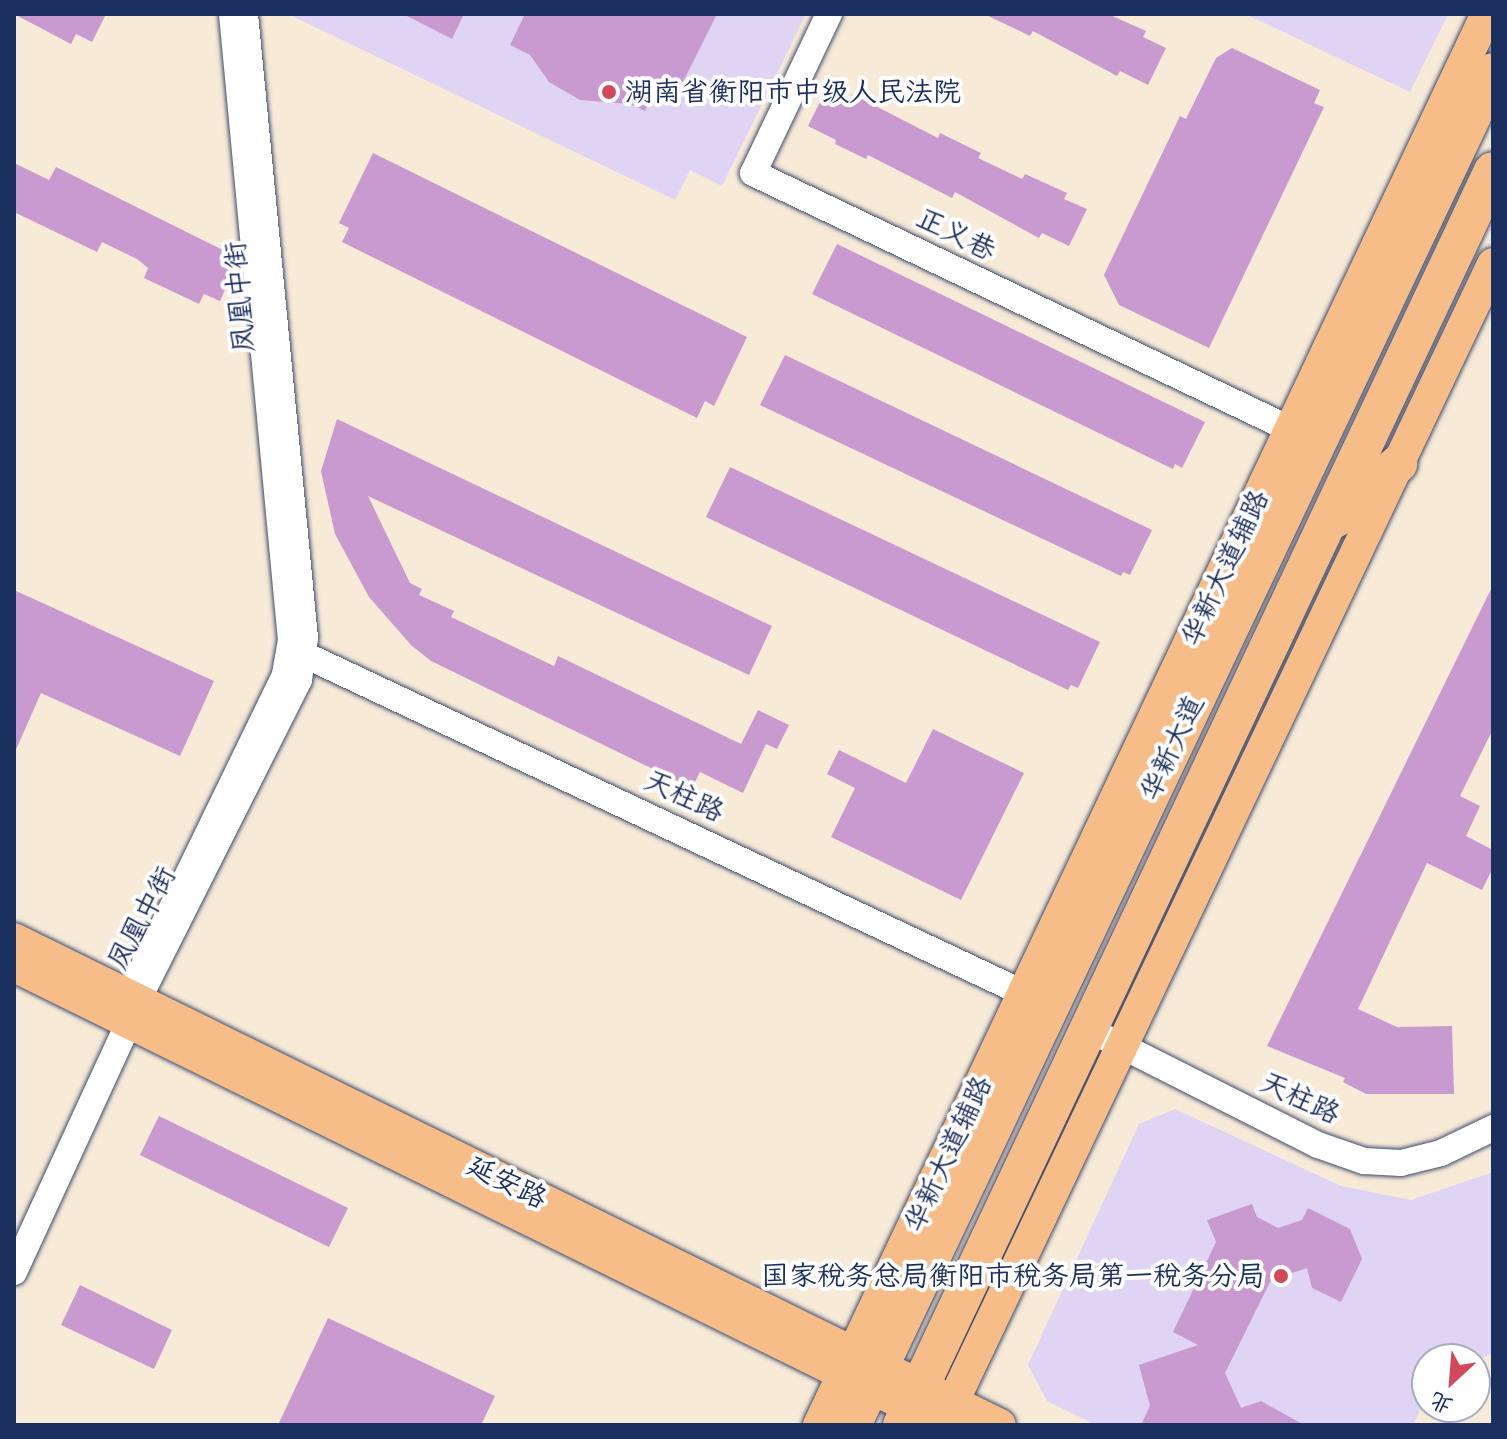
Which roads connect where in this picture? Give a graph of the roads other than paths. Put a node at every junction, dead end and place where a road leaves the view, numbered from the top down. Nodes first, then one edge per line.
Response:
1 (232, 14) edge
2 (245, 14) edge
3 (829, 14) edge
4 (1487, 14) edge
5 (1493, 72) edge
6 (1493, 171) edge
7 (1493, 264) edge
8 (1383, 267) junction
9 (1290, 429) junction
10 (1398, 464) junction
11 (1324, 529) junction
12 (297, 650) junction
13 (14, 939) edge
14 (14, 966) edge
15 (1037, 999) junction
16 (129, 1009) junction
17 (1088, 1029) junction
18 (1122, 1046) junction
19 (1493, 1128) edge
20 (14, 1244) edge
21 (14, 1272) edge
22 (862, 1370) junction
23 (931, 1413) edge
24 (819, 1425) edge
25 (852, 1425) edge
26 (1000, 1425) edge

1 - 12 street, 凤凰中街
2 - 12 street, 凤凰中街
3 - 9 street, 正义巷
4 - 8 main road, 华新大道辅路
5 - 8 highway, 华新大道
6 - 11 highway, 华新大道
7 - 10 main road
8 - 9 main road, 华新大道辅路
8 - 15 highway, 华新大道
9 - 15 main road, 华新大道辅路
10 - 11 highway
10 - 18 main road
11 - 17 highway, 华新大道
12 - 15 street, 天柱路
12 - 16 street, 凤凰中街
13 - 16 main road, 延安路
14 - 16 main road, 延安路
15 - 22 highway, 华新大道
16 - 20 street, 凤凰中街
16 - 21 street, 凤凰中街
16 - 22 main road, 延安路
17 - 18 street, 天柱路
17 - 23 highway, 华新大道
18 - 19 street, 天柱路
18 - 23 main road
22 - 23 main road, 延安路
22 - 24 main road
22 - 25 highway, 华新大道
23 - 26 main road, 延安路

